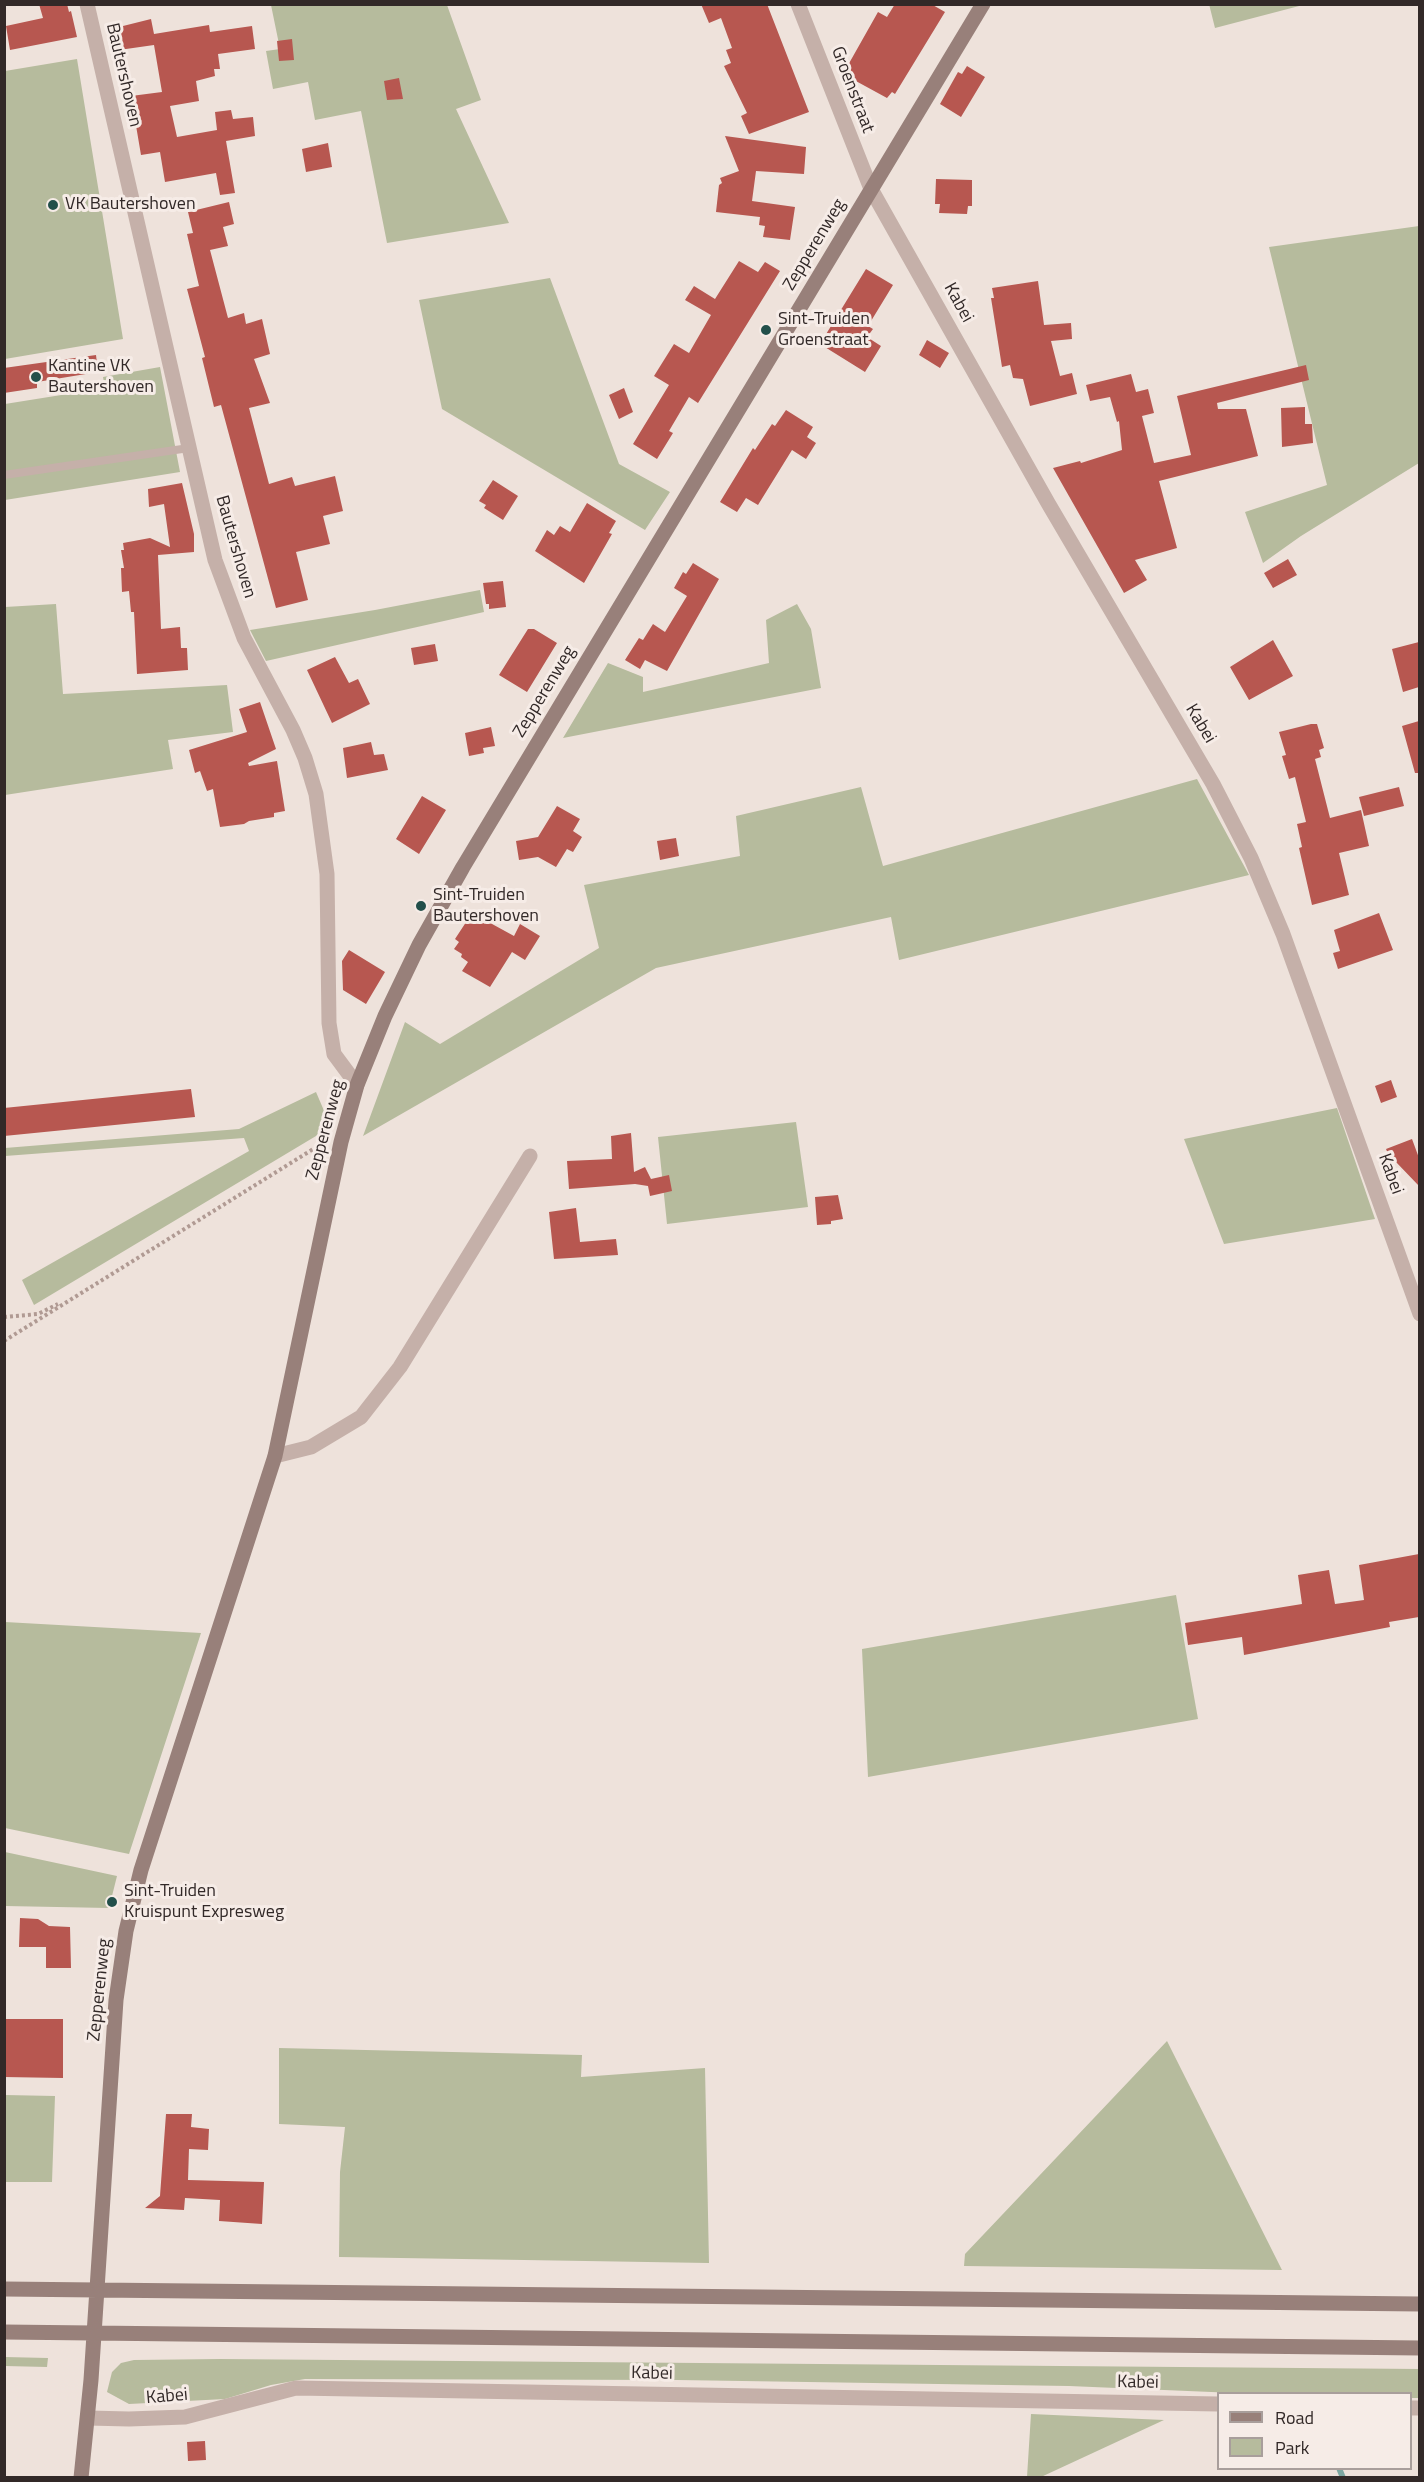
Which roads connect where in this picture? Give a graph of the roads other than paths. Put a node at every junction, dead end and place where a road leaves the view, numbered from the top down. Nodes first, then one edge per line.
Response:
1 (87, 4) edge
2 (798, 4) edge
3 (983, 4) edge
4 (871, 189) junction
5 (189, 448) junction
6 (4, 475) edge
7 (357, 1085) junction
8 (530, 1156) dead end
9 (1419, 1314) edge
10 (275, 1456) junction
11 (4, 2289) edge
12 (96, 2290) junction
13 (1419, 2304) edge
14 (4, 2332) edge
15 (94, 2333) junction
16 (1419, 2348) edge
17 (1217, 2404) edge
18 (88, 2418) junction
19 (81, 2478) edge

1 - 5 street, Bautershoven
2 - 4 street, Groenstraat
3 - 4 main road, Zepperenweg
4 - 7 main road, Zepperenweg
4 - 9 street, Kabei
5 - 6 lane
5 - 7 street, Bautershoven
7 - 10 main road, Zepperenweg
8 - 10 street
10 - 12 main road, Zepperenweg
11 - 12 main road
12 - 13 main road
12 - 15 main road, Zepperenweg
14 - 15 main road
15 - 16 main road
15 - 18 main road, Zepperenweg
17 - 18 street, Kabei
18 - 19 main road, Zepperenweg

